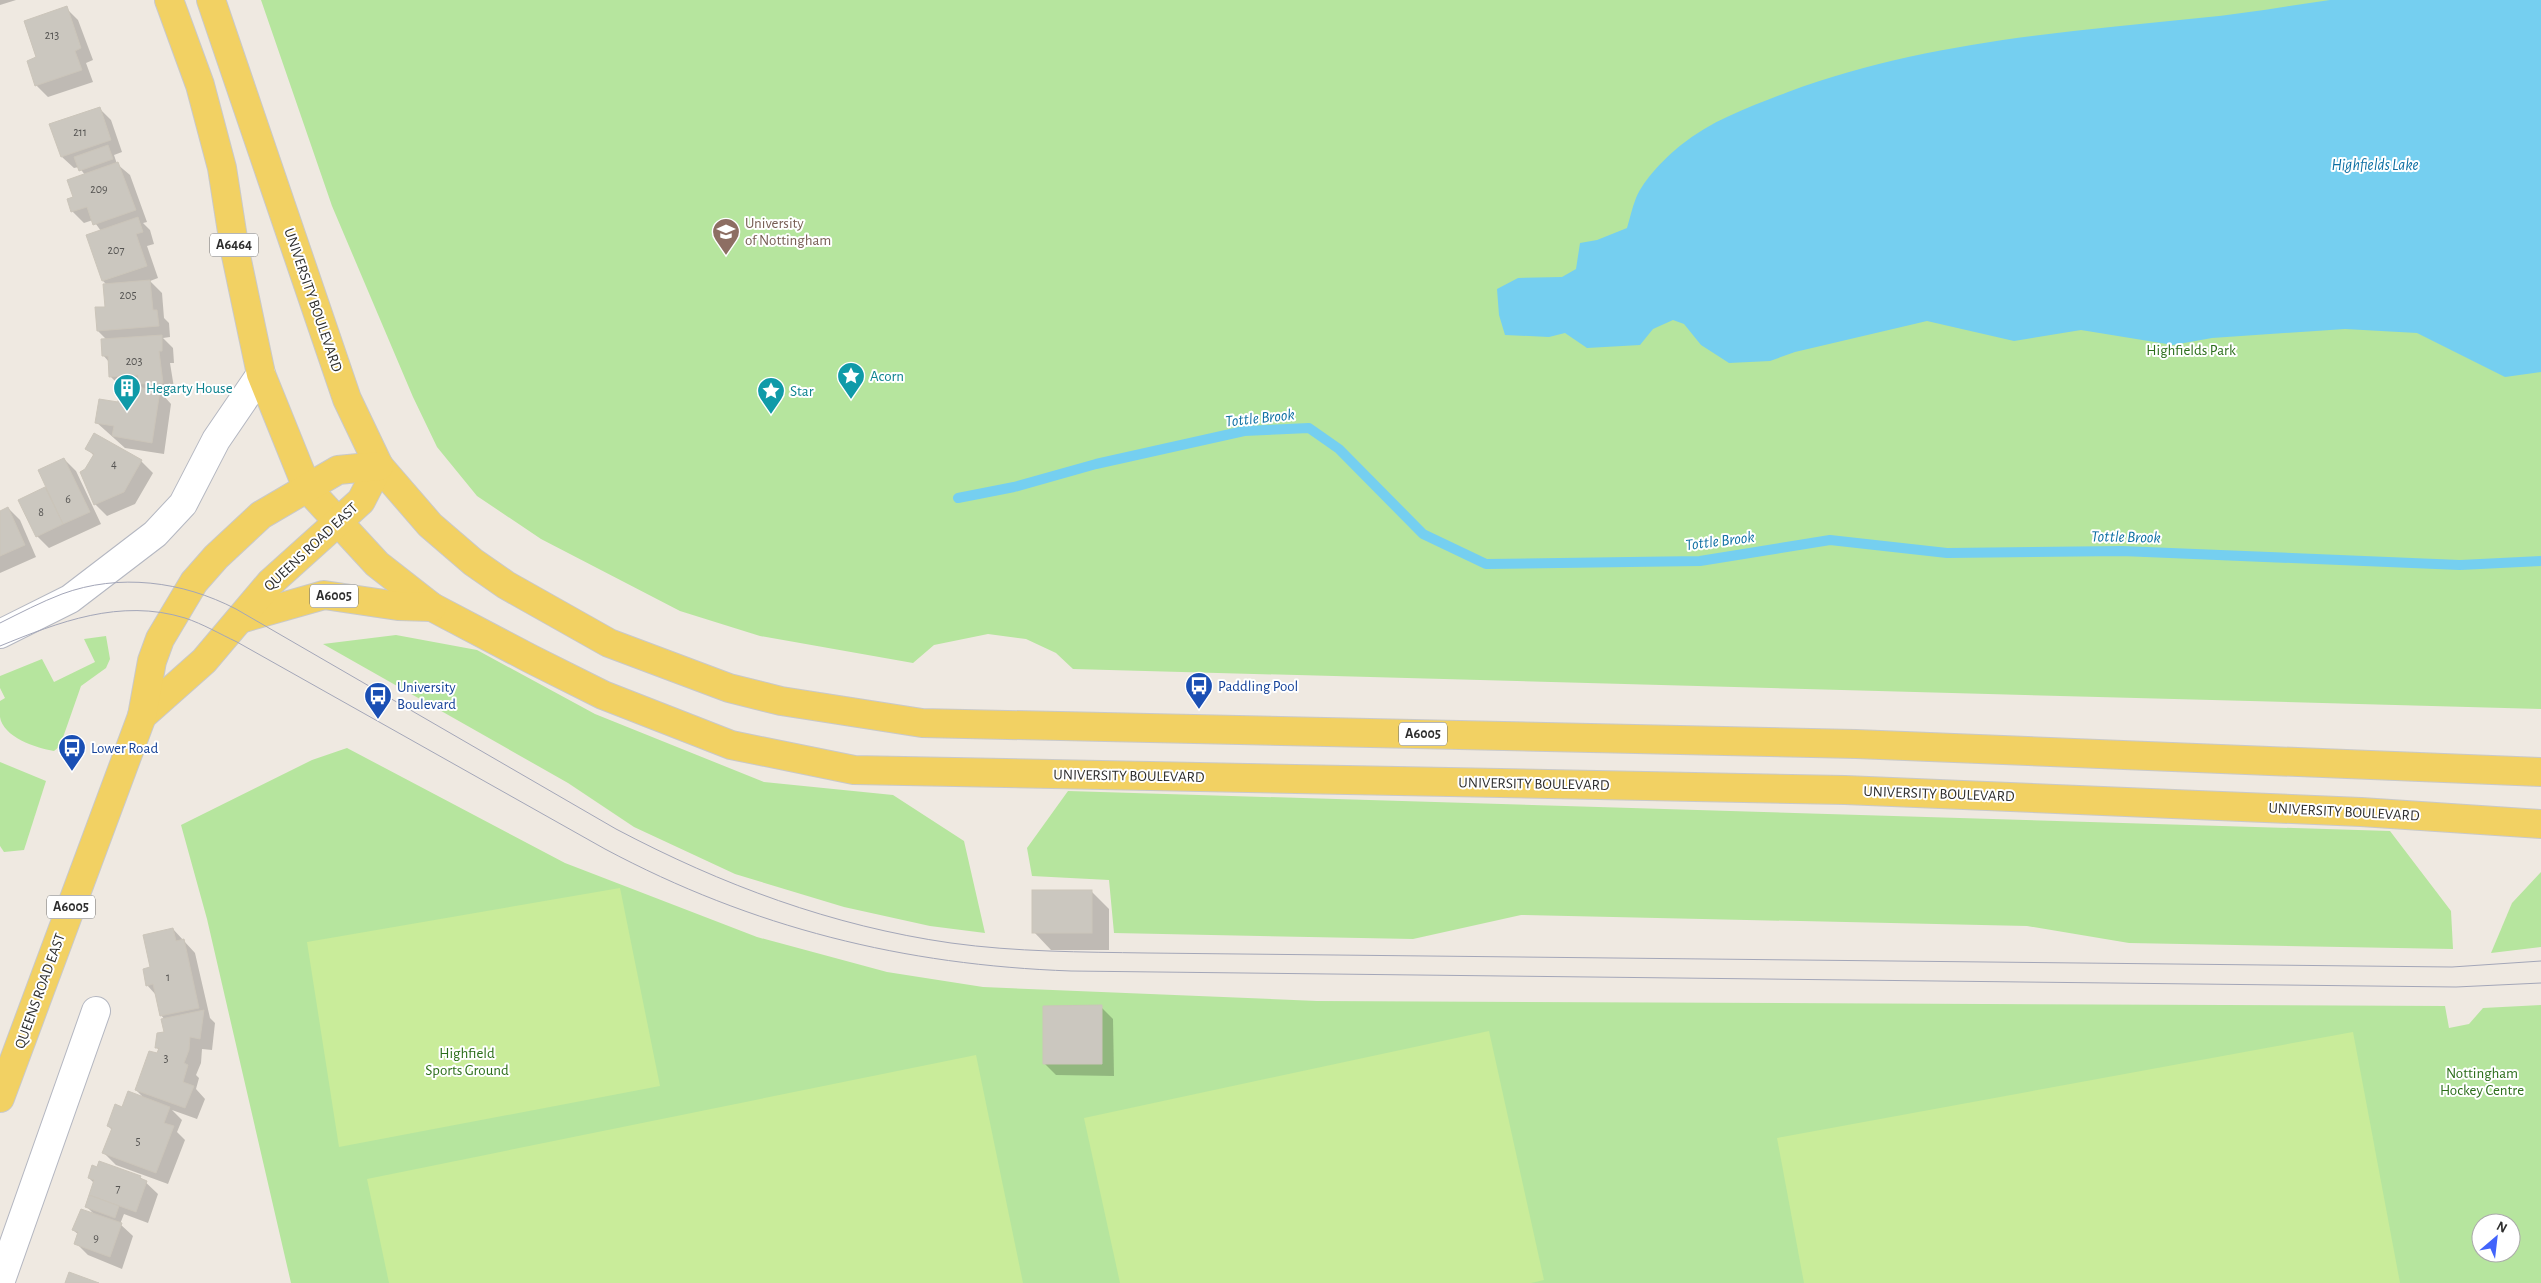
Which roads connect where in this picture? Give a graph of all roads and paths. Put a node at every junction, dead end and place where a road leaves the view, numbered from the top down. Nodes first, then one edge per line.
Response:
1 (169, 0) edge
2 (211, 0) edge
3 (262, 374) junction
4 (379, 466) junction
5 (307, 488) junction
6 (338, 521) junction
7 (432, 606) junction
8 (238, 620) junction
9 (0, 634) edge
10 (142, 716) junction
11 (2541, 772) edge
12 (2541, 824) edge
13 (96, 1011) dead end
14 (0, 1098) edge
15 (0, 1283) edge

1 - 3 main road, UNIVERSITY BOULEVARD / A6464
2 - 4 main road, UNIVERSITY BOULEVARD
3 - 5 main road, UNIVERSITY BOULEVARD / A6464
3 - 9 street
4 - 5 main road, QUEENS ROAD EAST / A6005
4 - 6 main road, QUEENS ROAD EAST / A6005
4 - 11 main road, UNIVERSITY BOULEVARD / A6005
5 - 6 main road, UNIVERSITY BOULEVARD / A6464
5 - 10 main road, QUEENS ROAD EAST / A6005
6 - 7 main road, UNIVERSITY BOULEVARD / A6005
6 - 8 main road, QUEENS ROAD EAST / A6005
7 - 8 main road, A6005
7 - 12 main road, UNIVERSITY BOULEVARD / A6005
8 - 10 main road, QUEENS ROAD EAST / A6005
10 - 14 main road, QUEENS ROAD EAST / A6005
13 - 15 street

